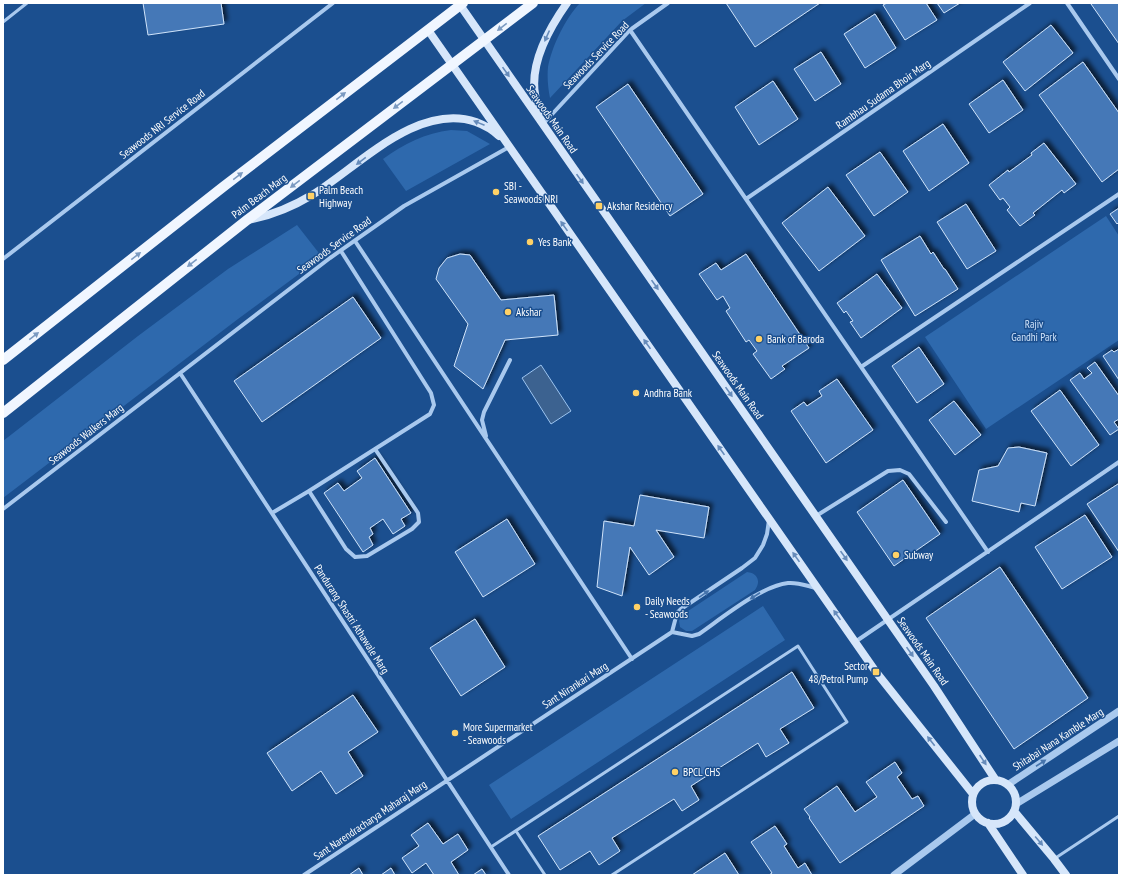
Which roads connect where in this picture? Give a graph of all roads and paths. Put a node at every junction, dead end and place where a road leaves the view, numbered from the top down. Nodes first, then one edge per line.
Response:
1 (27, 3) edge
2 (333, 3) edge
3 (533, 3) edge
4 (567, 3) edge
5 (668, 3) edge
6 (1030, 3) edge
7 (1067, 3) edge
8 (461, 4) edge
9 (3, 22) edge
10 (428, 30) junction
11 (630, 30) junction
12 (484, 40) junction
13 (452, 65) junction
14 (1119, 79) edge
15 (542, 124) junction
16 (509, 147) junction
17 (1119, 194) edge
18 (746, 199) junction
19 (247, 220) junction
20 (355, 241) junction
21 (341, 251) junction
22 (3, 259) edge
23 (3, 360) edge
24 (510, 360) dead end
25 (861, 367) junction
26 (180, 373) junction
27 (3, 412) edge
28 (487, 440) junction
29 (375, 449) junction
30 (1119, 462) edge
31 (308, 491) junction
32 (3, 509) edge
33 (272, 513) junction
34 (816, 517) junction
35 (769, 518) junction
36 (946, 522) dead end
37 (988, 552) junction
38 (818, 589) junction
39 (888, 620) junction
40 (672, 632) junction
41 (855, 642) junction
42 (632, 659) junction
43 (1119, 711) edge
44 (1119, 741) edge
45 (995, 779) junction
46 (447, 780) junction
47 (1009, 784) junction
48 (973, 794) junction
49 (1015, 808) junction
50 (975, 814) junction
51 (1119, 816) edge
52 (988, 824) junction
53 (516, 831) junction
54 (491, 847) junction
55 (1054, 858) junction
56 (304, 875) edge
57 (509, 875) edge
58 (545, 875) edge
59 (612, 875) edge
60 (894, 875) edge
61 (1023, 875) edge
62 (1066, 875) edge

1 - 9 lane
2 - 22 street, Seawoods NRI Service Road
3 -> 12 main road, Palm Beach Marg
4 -> 15 main road
5 - 11 street, Seawoods Service Road
6 - 18 street, Rambhau Sudama Bhoir Marg
7 - 14 street
8 - 10 main road
8 - 12 main road, Seawoods Main Road
10 - 13 main road
23 -> 10 main road
11 - 15 street, Seawoods Service Road
11 - 18 street
12 - 13 main road, Palm Beach Marg
12 -> 15 main road, Seawoods Main Road
13 - 16 main road
13 -> 19 main road, Palm Beach Marg
15 -> 34 main road, Seawoods Main Road
16 -> 19 main road
16 - 20 street, Seawoods Service Road
35 -> 16 main road
17 - 25 street
18 - 25 street
19 -> 27 main road, Palm Beach Marg
20 - 21 street, Seawoods Service Road
20 - 28 street
21 - 26 street, Seawoods Service Road
21 - 29 street
24 - 28 street
25 - 37 street
26 - 32 street, Seawoods Walkers Marg
26 - 33 street, Pandurang Shastri Athawale Marg
28 - 42 street
29 - 31 street
29 - 31 street
30 - 37 street
31 - 33 street
33 - 46 street, Pandurang Shastri Athawale Marg
34 - 36 street
34 -> 39 main road, Seawoods Main Road
38 -> 35 main road
40 -> 35 street
37 - 39 street
38 -> 40 street
41 -> 38 main road
39 - 41 street
39 -> 45 main road, Seawoods Main Road
40 - 42 street, Sant Nirankari Marg
48 -> 41 main road
42 - 46 street, Sant Nirankari Marg
47 -> 43 street, Shitabai Nana Kamble Marg
44 - 49 street
45 - 47 main road
45 - 48 main road
46 - 54 street, Pandurang Shastri Athawale Marg
46 - 56 street, Sant Narendracharya Maharaj Marg
47 - 49 main road
48 - 50 main road
49 - 52 main road
49 -> 55 main road
50 - 52 main road
50 - 60 street
51 - 55 lane
52 - 61 main road
53 - 54 lane
53 - 58 lane
53 - 59 lane
54 - 57 street, Pandurang Shastri Athawale Marg
55 - 62 main road

